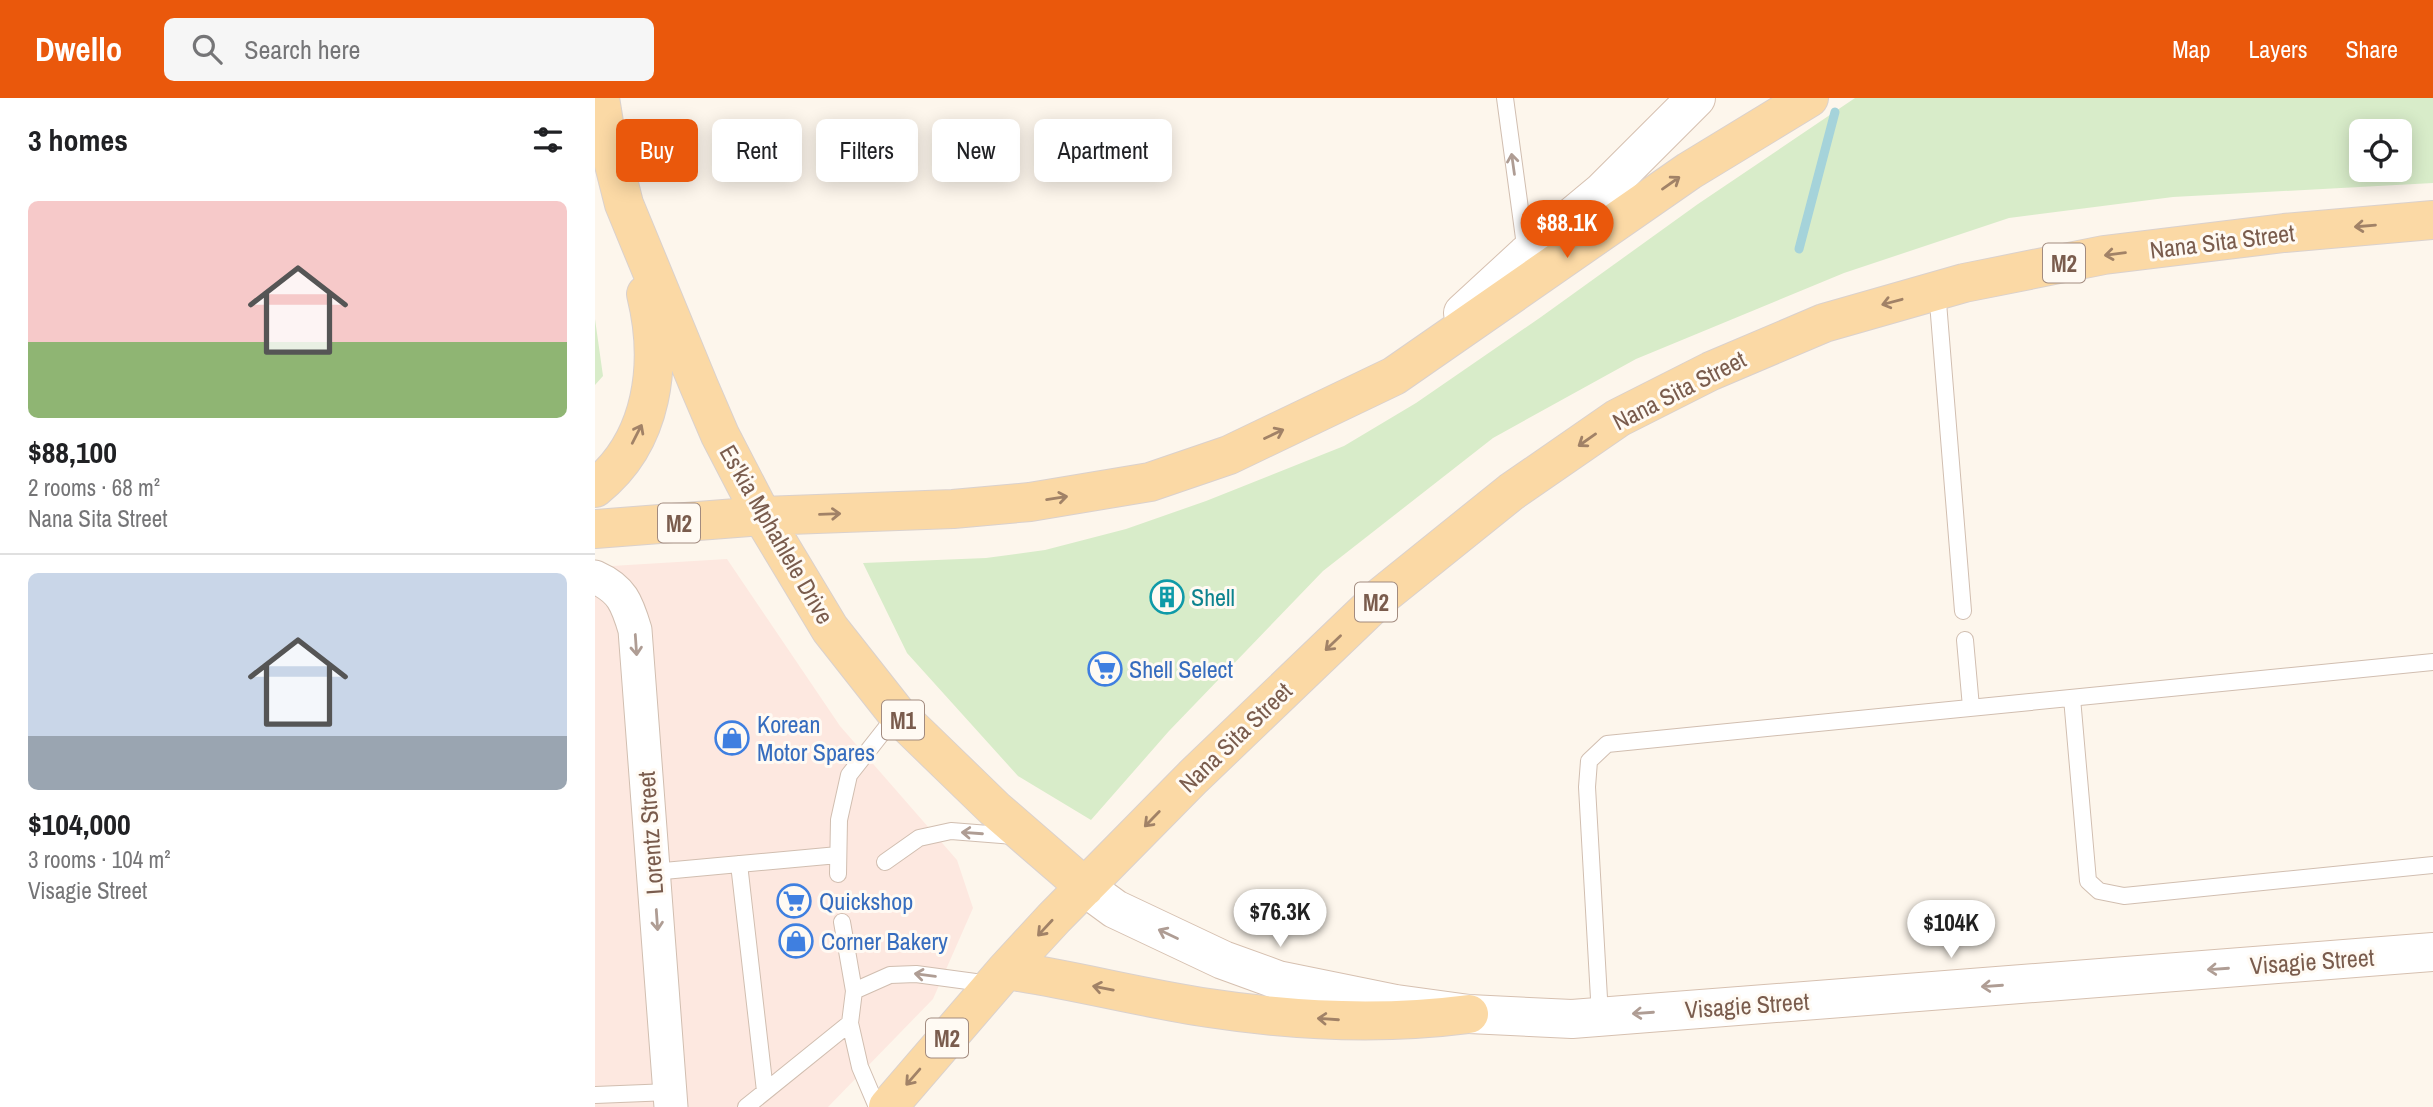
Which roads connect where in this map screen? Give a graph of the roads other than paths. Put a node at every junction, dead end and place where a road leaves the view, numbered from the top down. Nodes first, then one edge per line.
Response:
1 (600, 98) edge
2 (1504, 98) edge
3 (1696, 98) edge
4 (1809, 98) edge
5 (624, 204) junction
6 (2433, 220) edge
7 (1526, 255) junction
8 (1937, 290) junction
9 (1394, 376) junction
10 (595, 488) edge
11 (762, 516) junction
12 (595, 529) edge
13 (595, 577) edge
14 (1963, 611) dead end
15 (1965, 640) dead end
16 (2433, 663) edge
17 (2072, 698) junction
18 (1971, 707) junction
19 (897, 714) junction
20 (1027, 837) junction
21 (838, 855) junction
22 (885, 862) dead end
23 (740, 864) junction
24 (2433, 864) edge
25 (653, 872) junction
26 (838, 874) dead end
27 (1085, 887) junction
28 (842, 922) dead end
29 (2433, 952) edge
30 (999, 977) junction
31 (854, 991) junction
32 (1469, 1014) junction
33 (1600, 1016) junction
34 (850, 1023) junction
35 (765, 1091) junction
36 (595, 1095) edge
37 (670, 1099) edge
38 (746, 1107) edge
39 (877, 1107) edge
40 (888, 1107) edge

1 - 5 main road, Es'kia Mphahlele Drive / M1
7 -> 2 lane
3 - 7 street
9 -> 4 main road, M2
10 -> 5 main road
5 - 11 main road, Es'kia Mphahlele Drive / M1
6 -> 8 main road, Nana Sita Street / M2
7 - 9 street
8 - 14 lane
8 -> 27 main road, Nana Sita Street / M2
11 -> 9 main road, M2
11 - 12 main road, M2
11 - 19 main road, Es'kia Mphahlele Drive / M1
13 -> 25 street, Lorentz Street
15 - 18 lane
16 - 17 lane
17 - 18 lane
17 - 24 lane
18 - 33 lane
19 - 20 main road, Es'kia Mphahlele Drive / M1
19 - 21 lane
20 -> 22 lane
20 - 27 main road, Es'kia Mphahlele Drive / M1
21 - 23 lane
21 - 26 lane
23 - 25 lane
23 - 35 lane
25 -> 37 street, Lorentz Street
27 -> 30 main road, M2
32 -> 27 street, Visagie Street
28 - 31 lane
29 -> 33 street, Visagie Street
30 -> 31 lane
32 -> 30 main road
30 -> 40 main road, M2
31 - 34 lane
32 - 33 street, Visagie Street
34 - 35 lane
34 - 39 lane
35 - 38 lane
36 - 37 lane

